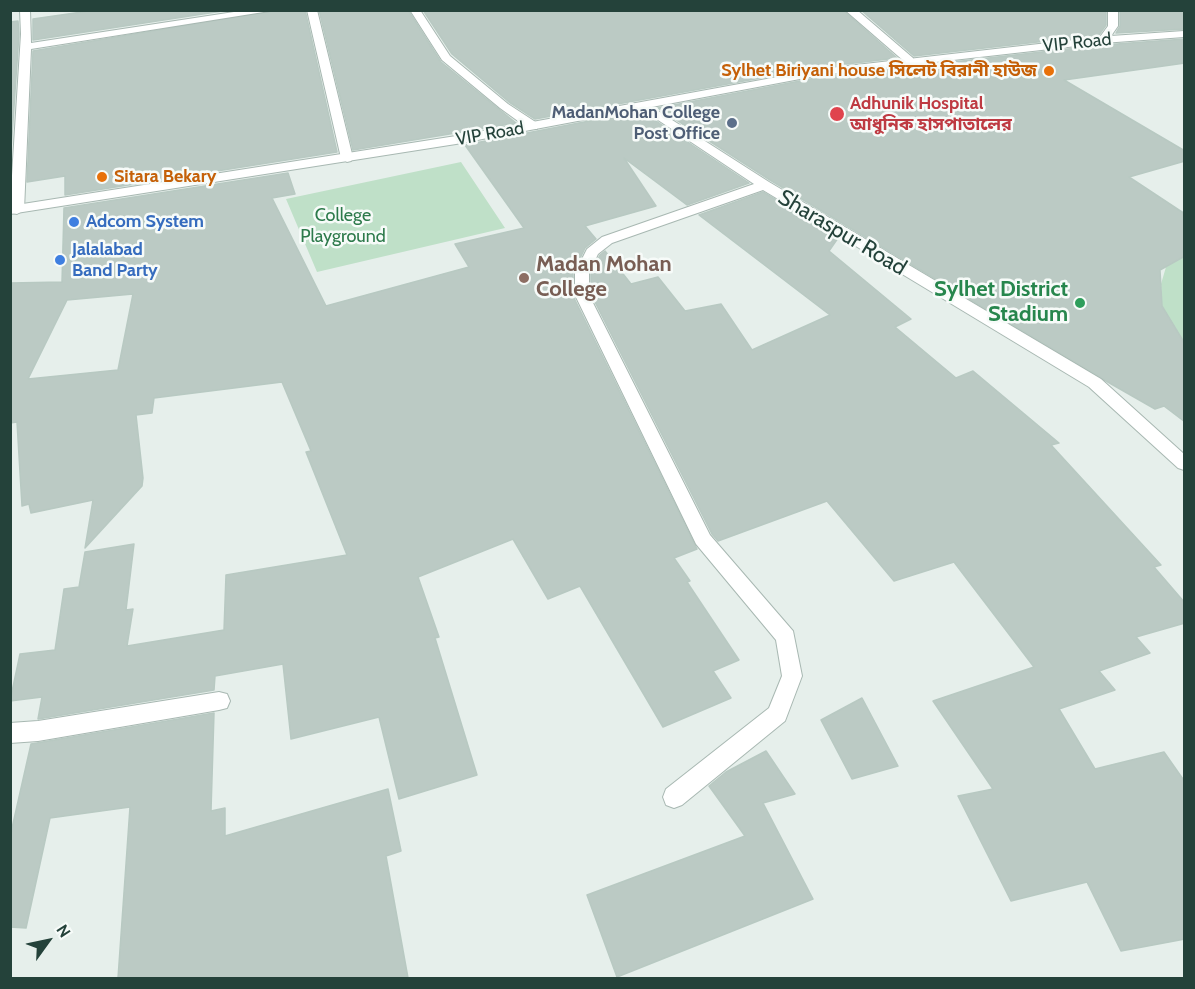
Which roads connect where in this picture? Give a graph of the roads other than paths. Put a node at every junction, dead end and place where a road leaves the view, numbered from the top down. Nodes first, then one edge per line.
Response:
1 (25, 10) edge
2 (187, 10) edge
3 (271, 10) edge
4 (312, 10) edge
5 (416, 10) edge
6 (850, 10) edge
7 (1113, 10) edge
8 (191, 22) junction
9 (1185, 34) edge
10 (1103, 40) junction
11 (25, 47) junction
12 (909, 60) junction
13 (644, 106) junction
14 (533, 126) junction
15 (346, 158) junction
16 (764, 185) junction
17 (13, 213) edge
18 (1185, 464) edge
19 (219, 701) dead end
20 (10, 733) edge
21 (674, 797) dead end

1 - 11 street
2 - 8 street
3 - 8 street
4 - 15 street
5 - 14 street
6 - 12 street
7 - 10 street
8 - 11 street
9 - 10 street, VIP Road
10 - 12 street, VIP Road
11 - 17 street
12 - 13 street, VIP Road
13 - 14 street, VIP Road
13 - 16 street, Sharaspur Road
14 - 15 street, VIP Road
15 - 17 street, VIP Road
16 - 18 street, Sharaspur Road
16 - 21 street
19 - 20 street

